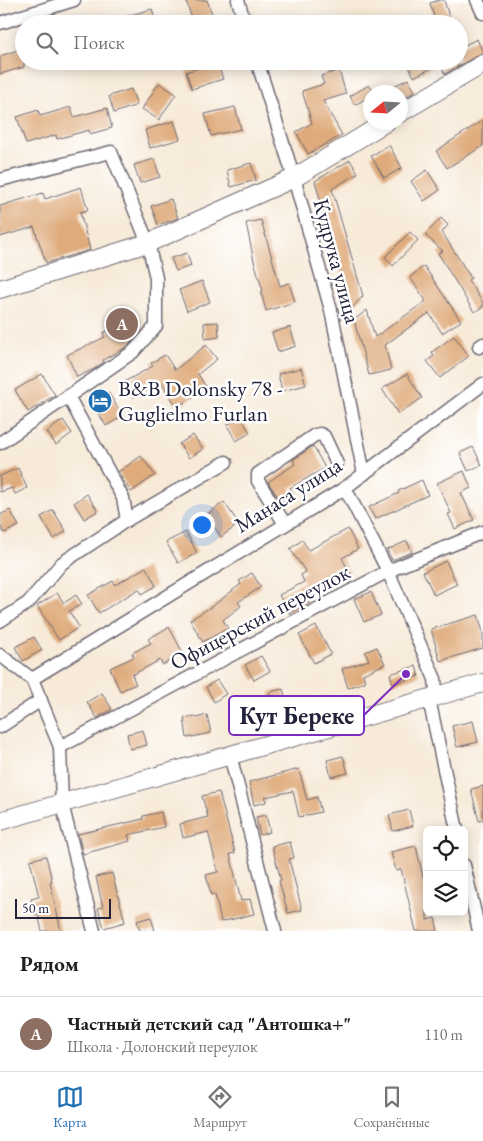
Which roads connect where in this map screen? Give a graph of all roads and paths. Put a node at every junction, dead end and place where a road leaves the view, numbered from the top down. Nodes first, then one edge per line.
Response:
1 (74, 0) edge
2 (238, 0) edge
3 (477, 0) edge
4 (483, 13) edge
5 (26, 15) edge
6 (242, 15) edge
7 (15, 18) edge
8 (0, 23) edge
9 (483, 64) edge
10 (260, 70) edge
11 (408, 109) edge
12 (373, 130) edge
13 (294, 178) junction
14 (0, 180) edge
15 (148, 243) junction
16 (0, 289) edge
17 (483, 384) edge
18 (68, 396) junction
19 (0, 443) edge
20 (226, 462) dead end
21 (337, 464) dead end
22 (364, 474) junction
23 (345, 488) junction
24 (127, 520) junction
25 (285, 524) junction
26 (483, 532) edge
27 (388, 571) junction
28 (0, 620) edge
29 (0, 655) edge
30 (32, 679) junction
31 (483, 683) edge
32 (428, 699) junction
33 (41, 700) junction
34 (0, 727) edge
35 (60, 747) junction
36 (230, 756) junction
37 (62, 804) junction
38 (0, 821) edge
39 (456, 826) edge
40 (465, 871) edge
41 (94, 931) edge
42 (275, 931) edge
43 (479, 931) edge

1 - 5 street
2 - 6 street
3 - 4 street
7 - 8 street
9 - 11 street
10 - 13 street, Кудрука улица
12 - 13 street
13 - 15 street
13 - 22 street, Кудрука улица
14 - 15 street
15 - 16 street
15 - 18 street
17 - 22 street, Манаса улица
18 - 19 street
18 - 24 street
20 - 24 street
21 - 25 street
22 - 23 street, Манаса улица
23 - 25 street, Манаса улица
23 - 27 street
24 - 28 street
25 - 30 street, Манаса улица
26 - 27 street, Офицерский переулок
27 - 32 street
27 - 35 street, Офицерский переулок
29 - 30 street
30 - 33 street
31 - 32 street
32 - 36 street
32 - 39 street
33 - 34 street
33 - 35 street
35 - 37 street
36 - 37 street
36 - 42 street
37 - 38 street
37 - 41 street
40 - 43 street

